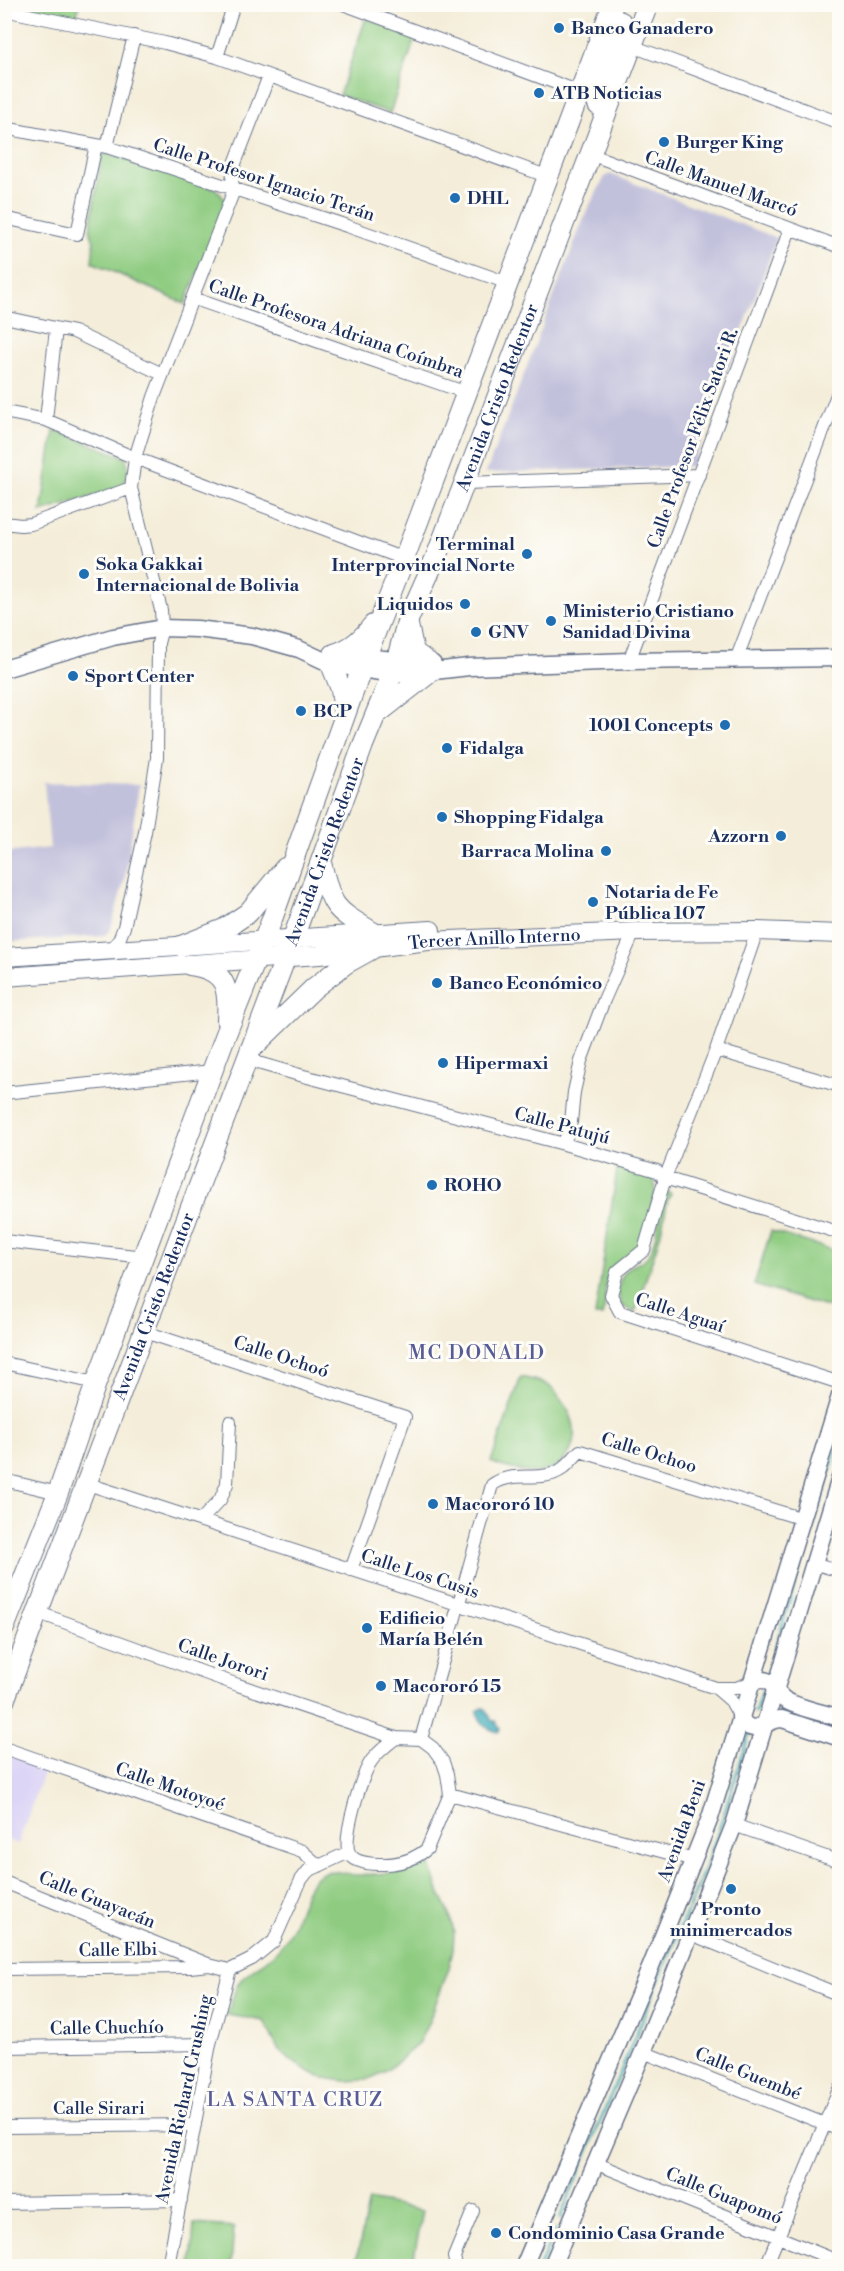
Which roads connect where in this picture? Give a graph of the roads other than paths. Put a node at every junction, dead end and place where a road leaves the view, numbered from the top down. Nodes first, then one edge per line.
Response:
1 (234, 4) edge
2 (343, 4) edge
3 (639, 4) edge
4 (648, 4) edge
5 (616, 5) edge
6 (4, 10) edge
7 (134, 36) junction
8 (600, 41) junction
9 (632, 46) junction
10 (217, 57) junction
11 (269, 76) junction
12 (580, 92) junction
13 (840, 123) edge
14 (4, 128) edge
15 (102, 146) junction
16 (593, 147) junction
17 (549, 177) junction
18 (234, 190) junction
19 (4, 218) edge
20 (789, 229) junction
21 (840, 247) edge
22 (508, 284) junction
23 (192, 298) junction
24 (4, 318) edge
25 (56, 328) junction
26 (162, 374) junction
27 (840, 387) edge
28 (467, 393) junction
29 (4, 412) edge
30 (46, 420) junction
31 (135, 458) junction
32 (699, 475) junction
33 (465, 483) junction
34 (131, 488) junction
35 (4, 523) edge
36 (405, 559) junction
37 (381, 616) junction
38 (407, 622) junction
39 (162, 628) junction
40 (840, 658) edge
41 (333, 659) junction
42 (736, 660) junction
43 (629, 661) junction
44 (363, 664) junction
45 (395, 667) junction
46 (4, 669) edge
47 (428, 669) junction
48 (347, 710) junction
49 (378, 711) junction
50 (296, 855) junction
51 (321, 863) junction
52 (124, 927) junction
53 (840, 927) edge
54 (757, 931) junction
55 (634, 932) junction
56 (840, 934) edge
57 (265, 939) junction
58 (373, 941) junction
59 (181, 946) junction
60 (289, 948) junction
61 (139, 950) junction
62 (110, 951) junction
63 (4, 957) edge
64 (258, 959) junction
65 (190, 965) junction
66 (4, 977) edge
67 (226, 1034) junction
68 (716, 1050) junction
69 (248, 1053) junction
70 (270, 1066) junction
71 (212, 1071) junction
72 (240, 1076) junction
73 (840, 1086) edge
74 (4, 1093) edge
75 (564, 1144) junction
76 (665, 1178) junction
77 (840, 1233) edge
78 (4, 1241) edge
79 (144, 1257) junction
80 (145, 1332) junction
81 (4, 1363) edge
82 (96, 1383) junction
83 (840, 1383) edge
84 (840, 1396) edge
85 (230, 1422) dead end
86 (90, 1477) junction
87 (840, 1478) edge
88 (4, 1480) edge
89 (58, 1493) junction
90 (803, 1519) junction
91 (201, 1520) junction
92 (813, 1563) junction
93 (351, 1570) junction
94 (840, 1572) edge
95 (10, 1599) edge
96 (458, 1605) junction
97 (39, 1613) junction
98 (4, 1628) edge
99 (752, 1682) junction
100 (775, 1687) junction
101 (716, 1688) junction
102 (7, 1694) edge
103 (797, 1704) junction
104 (740, 1717) junction
105 (840, 1718) edge
106 (792, 1723) junction
107 (764, 1725) junction
108 (396, 1738) junction
109 (840, 1738) edge
110 (421, 1739) junction
111 (4, 1748) edge
112 (450, 1794) junction
113 (734, 1825) junction
114 (349, 1852) junction
115 (694, 1860) junction
116 (840, 1862) edge
117 (319, 1866) junction
118 (4, 1882) edge
119 (692, 1934) junction
120 (209, 1965) junction
121 (4, 1969) edge
122 (230, 1970) junction
123 (840, 1995) edge
124 (210, 2044) junction
125 (4, 2047) edge
126 (643, 2052) junction
127 (840, 2087) edge
128 (824, 2124) junction
129 (195, 2125) junction
130 (4, 2127) edge
131 (840, 2130) edge
132 (595, 2163) junction
133 (181, 2200) junction
134 (4, 2203) edge
135 (473, 2211) dead end
136 (544, 2220) junction
137 (567, 2230) junction
138 (778, 2238) junction
139 (840, 2262) edge
140 (168, 2266) edge
141 (456, 2266) edge
142 (524, 2266) edge
143 (552, 2266) edge
144 (766, 2266) edge

1 - 10 street
2 - 12 street
3 - 5 main road
4 - 9 main road, Avenida Cristo Redentor
5 - 8 main road, Avenida Cristo Redentor
6 - 7 street
7 - 10 street
7 - 15 street
8 - 12 main road, Avenida Cristo Redentor
8 - 16 main road
9 - 13 street
9 - 16 main road, Avenida Cristo Redentor
10 - 11 street
11 - 17 street
11 - 18 street
12 - 17 main road, Avenida Cristo Redentor
14 - 15 street, Calle Profesor Ignacio Terán
15 - 18 street, Calle Profesor Ignacio Terán
15 - 19 street
16 - 20 street, Calle Manuel Marcó
16 - 33 main road, Avenida Cristo Redentor
17 - 22 main road, Avenida Cristo Redentor
18 - 22 street, Calle Profesor Ignacio Terán
18 - 23 street
20 - 21 street, Calle Manuel Marcó
20 - 32 street, Calle Profesor Félix Satori R.
22 - 28 main road, Avenida Cristo Redentor
23 - 26 street
23 - 28 street, Calle Profesora Adriana Coímbra
24 - 25 street
25 - 26 street
25 - 30 street
26 - 31 street
27 - 42 street
28 - 36 main road, Avenida Cristo Redentor
29 - 30 street
30 - 31 street
31 - 34 street
31 - 36 street
32 - 33 street
32 - 43 street, Calle Profesor Félix Satori R.
33 - 38 main road, Avenida Cristo Redentor
34 - 35 street
34 - 39 street
36 - 37 main road, Avenida Cristo Redentor
37 - 38 main road
37 - 41 main road
37 - 44 main road, Avenida Cristo Redentor
38 - 45 main road, Avenida Cristo Redentor
38 - 47 main road
39 - 41 street
39 - 46 street
39 - 52 street
40 - 42 street
41 - 44 street
41 - 48 main road
42 - 43 street
43 - 47 street
44 - 45 street
44 - 48 main road, Avenida Cristo Redentor
45 - 47 street
45 - 49 main road, Avenida Cristo Redentor
47 - 49 main road
48 - 49 main road
48 - 50 main road, Avenida Cristo Redentor
49 - 51 main road, Avenida Cristo Redentor
50 - 57 main road, Avenida Cristo Redentor
50 - 59 main road
51 - 58 main road
51 - 60 main road, Avenida Cristo Redentor
52 - 61 street
52 - 62 street
53 - 58 main road, Tercer Anillo Interno
54 - 55 main road, Tercer Anillo Interno
54 - 56 main road, Tercer Anillo Interno
54 - 68 street, Calle Aguaí
55 - 58 main road, Tercer Anillo Interno
55 - 75 street
57 - 59 main road, Tercer Anillo Interno
57 - 60 main road, Tercer Anillo Interno
57 - 64 main road, Avenida Cristo Redentor
58 - 60 main road, Tercer Anillo Interno
58 - 69 main road
59 - 61 main road, Tercer Anillo Interno
60 - 64 main road, Tercer Anillo Interno
60 - 69 main road, Avenida Cristo Redentor
61 - 62 main road, Tercer Anillo Interno
62 - 63 main road, Tercer Anillo Interno
64 - 65 main road, Tercer Anillo Interno
64 - 67 main road, Avenida Cristo Redentor
65 - 66 main road, Tercer Anillo Interno
65 - 67 main road
67 - 71 main road, Avenida Cristo Redentor
68 - 73 street
68 - 76 street, Calle Aguaí
69 - 70 street, Calle Patujú
69 - 72 main road, Avenida Cristo Redentor
70 - 72 street
70 - 75 street, Calle Patujú
71 - 74 street
71 - 79 main road, Avenida Cristo Redentor
72 - 80 main road, Avenida Cristo Redentor
75 - 76 street, Calle Patujú
76 - 77 street, Calle Patujú
76 - 83 street, Calle Aguaí
78 - 79 street
79 - 82 main road, Avenida Cristo Redentor
79 - 86 main road
80 - 86 main road, Avenida Cristo Redentor
80 - 93 street, Calle Ochoó
81 - 82 street
82 - 89 main road, Avenida Cristo Redentor
84 - 90 street, Avenida Beni
85 - 91 street
86 - 91 street, Calle Los Cusis
86 - 97 main road, Avenida Cristo Redentor
87 - 92 street
88 - 89 street
89 - 95 main road, Avenida Cristo Redentor
89 - 102 main road
90 - 96 street, Calle Ochoo
90 - 99 street, Avenida Beni
91 - 93 street, Calle Los Cusis
92 - 94 street
92 - 100 street
93 - 96 street, Calle Los Cusis
95 - 98 main road, Avenida Cristo Redentor
96 - 101 street, Calle Los Cusis
96 - 110 street
97 - 102 main road, Avenida Cristo Redentor
97 - 108 street, Calle Jorori
99 - 100 street
99 - 101 street, Calle Los Cusis
99 - 104 street, Avenida Beni
100 - 103 street
100 - 107 street
101 - 104 street, Calle Los Cusis
103 - 105 street
103 - 106 street
104 - 107 street
104 - 115 street, Avenida Beni
106 - 107 street
106 - 109 street
107 - 113 street
108 - 110 street
108 - 114 street
110 - 112 street
111 - 117 street, Calle Motoyoé
112 - 114 street
112 - 115 street
113 - 116 street
113 - 119 street
114 - 117 street
115 - 136 street, Avenida Beni
117 - 122 street
118 - 120 street, Calle Guayacán
119 - 123 street
119 - 126 street
120 - 121 street, Calle Elbi
120 - 122 street, Calle Elbi
122 - 124 street, Avenida Richard Crushing
124 - 125 street, Calle Chuchío
124 - 129 street, Avenida Richard Crushing
126 - 128 street, Calle Guembé
126 - 132 street
127 - 128 street
128 - 131 street, Calle Guembé
128 - 138 street
129 - 130 street, Calle Sirari
129 - 133 street, Avenida Richard Crushing
132 - 137 street
132 - 138 street, Calle Guapomó
133 - 134 street
133 - 140 street, Avenida Richard Crushing
135 - 141 street
136 - 137 street
136 - 142 street, Avenida Beni
137 - 143 street
138 - 139 street, Calle Guapomó
138 - 144 street

